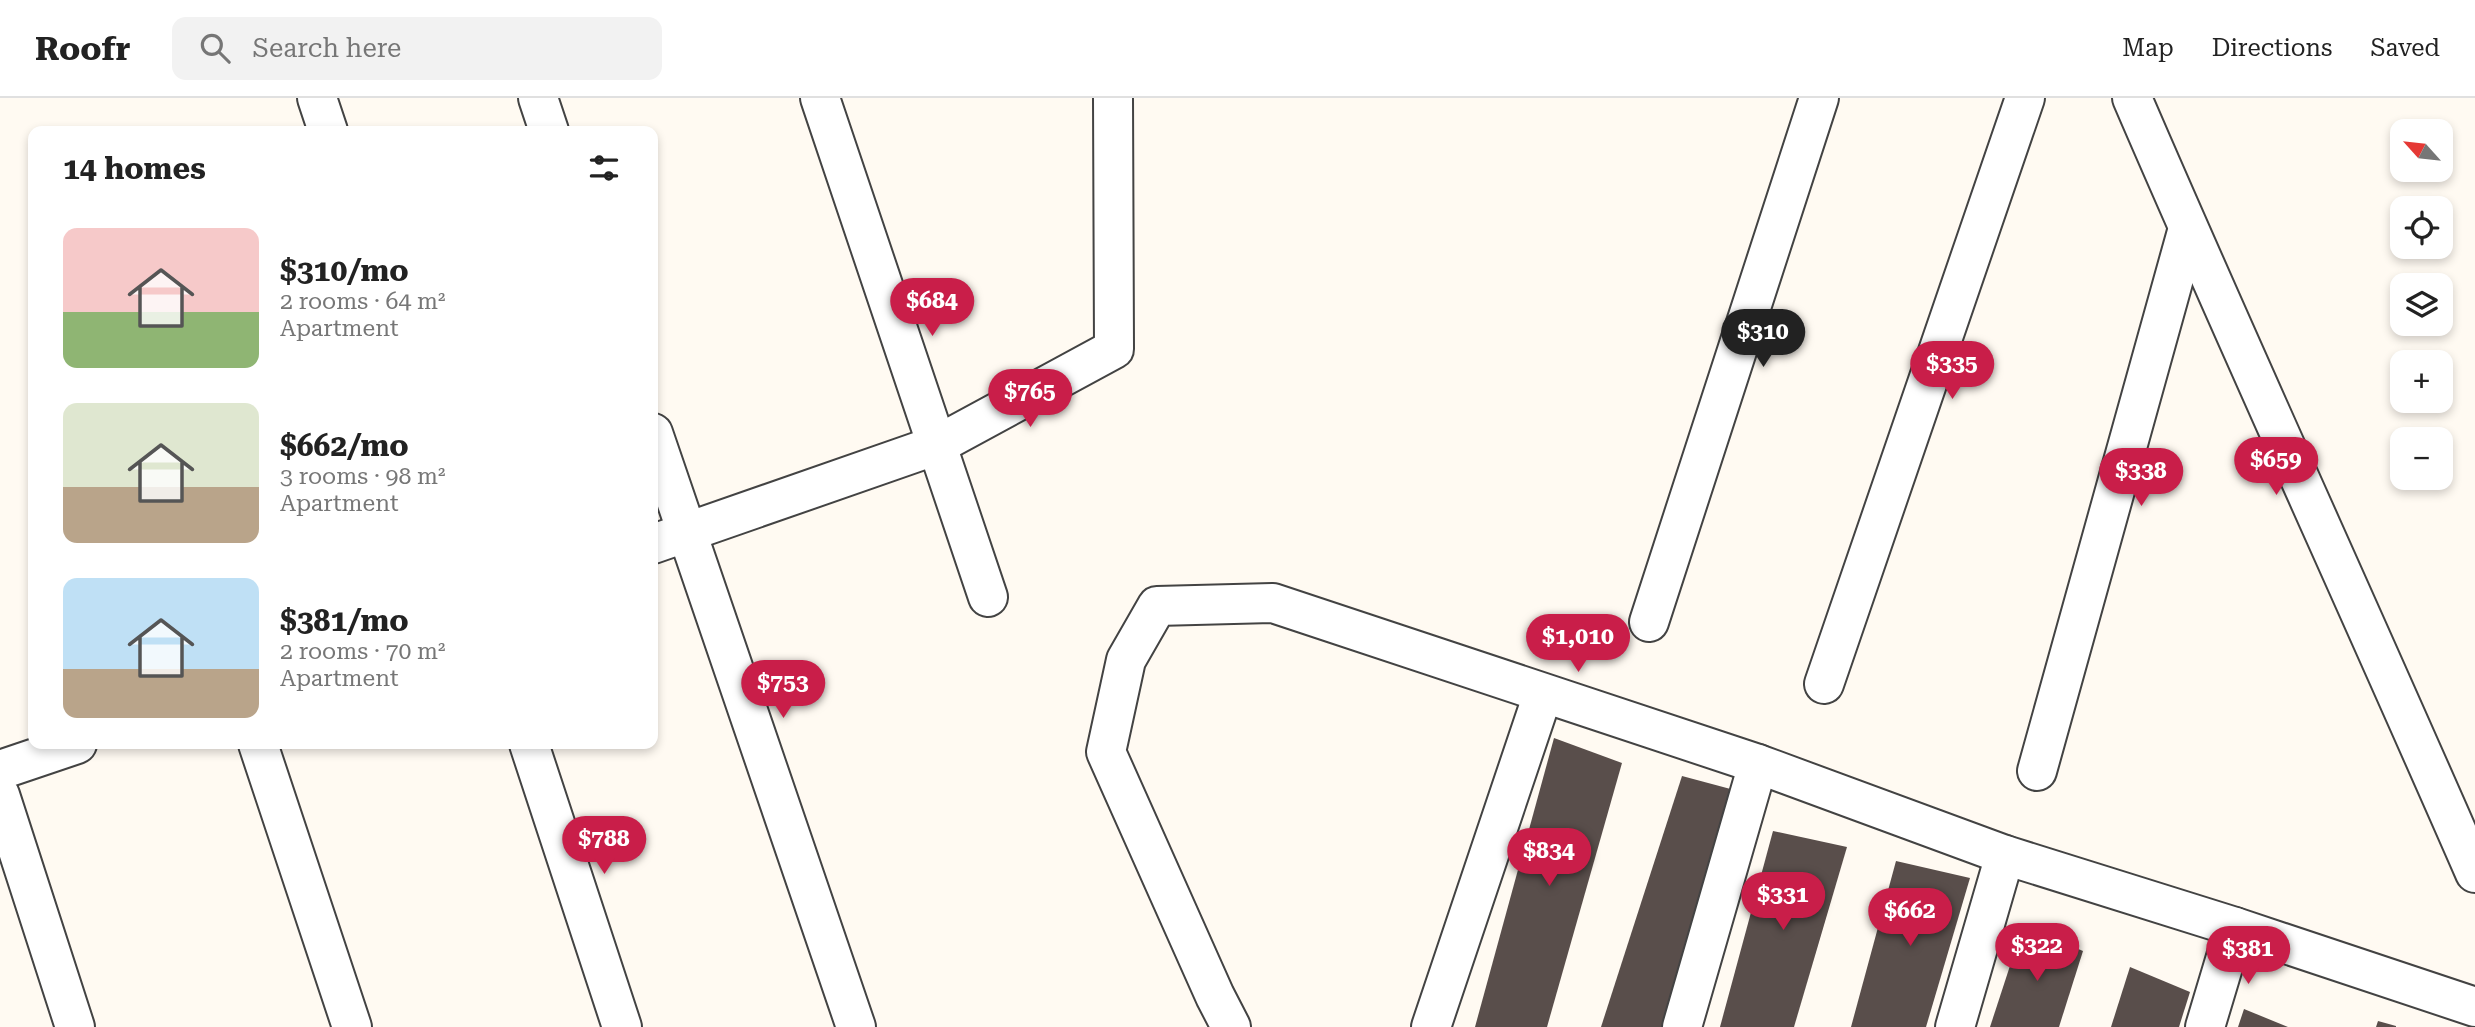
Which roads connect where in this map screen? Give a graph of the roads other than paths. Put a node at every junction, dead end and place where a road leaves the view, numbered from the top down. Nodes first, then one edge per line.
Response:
1 (317, 98) edge
2 (538, 98) edge
3 (820, 98) edge
4 (1113, 98) edge
5 (1819, 98) edge
6 (2025, 98) edge
7 (2132, 98) edge
8 (326, 126) edge
9 (547, 126) edge
10 (2188, 228) junction
11 (937, 445) junction
12 (658, 464) edge
13 (670, 538) edge
14 (988, 597) dead end
15 (1649, 622) dead end
16 (1824, 684) dead end
17 (1543, 694) junction
18 (63, 749) edge
19 (260, 749) edge
20 (531, 749) edge
21 (1758, 764) junction
22 (0, 771) edge
23 (2037, 772) dead end
24 (0, 794) edge
25 (2005, 855) junction
26 (2475, 873) edge
27 (2235, 927) junction
28 (2475, 1007) edge
29 (75, 1027) edge
30 (352, 1027) edge
31 (622, 1027) edge
32 (856, 1027) edge
33 (1231, 1027) edge
34 (1431, 1027) edge
35 (1682, 1027) edge
36 (1955, 1027) edge
37 (2205, 1027) edge

1 - 8 street
2 - 9 street
3 - 11 street
4 - 11 street
5 - 15 street
6 - 16 street
7 - 10 street
10 - 23 street
10 - 26 street
11 - 13 street
11 - 14 street
12 - 13 street
13 - 32 street
17 - 21 street
17 - 33 street
17 - 34 street
18 - 22 street
19 - 30 street
20 - 31 street
21 - 25 street
21 - 35 street
24 - 29 street
25 - 27 street
25 - 36 street
27 - 28 street
27 - 37 street

